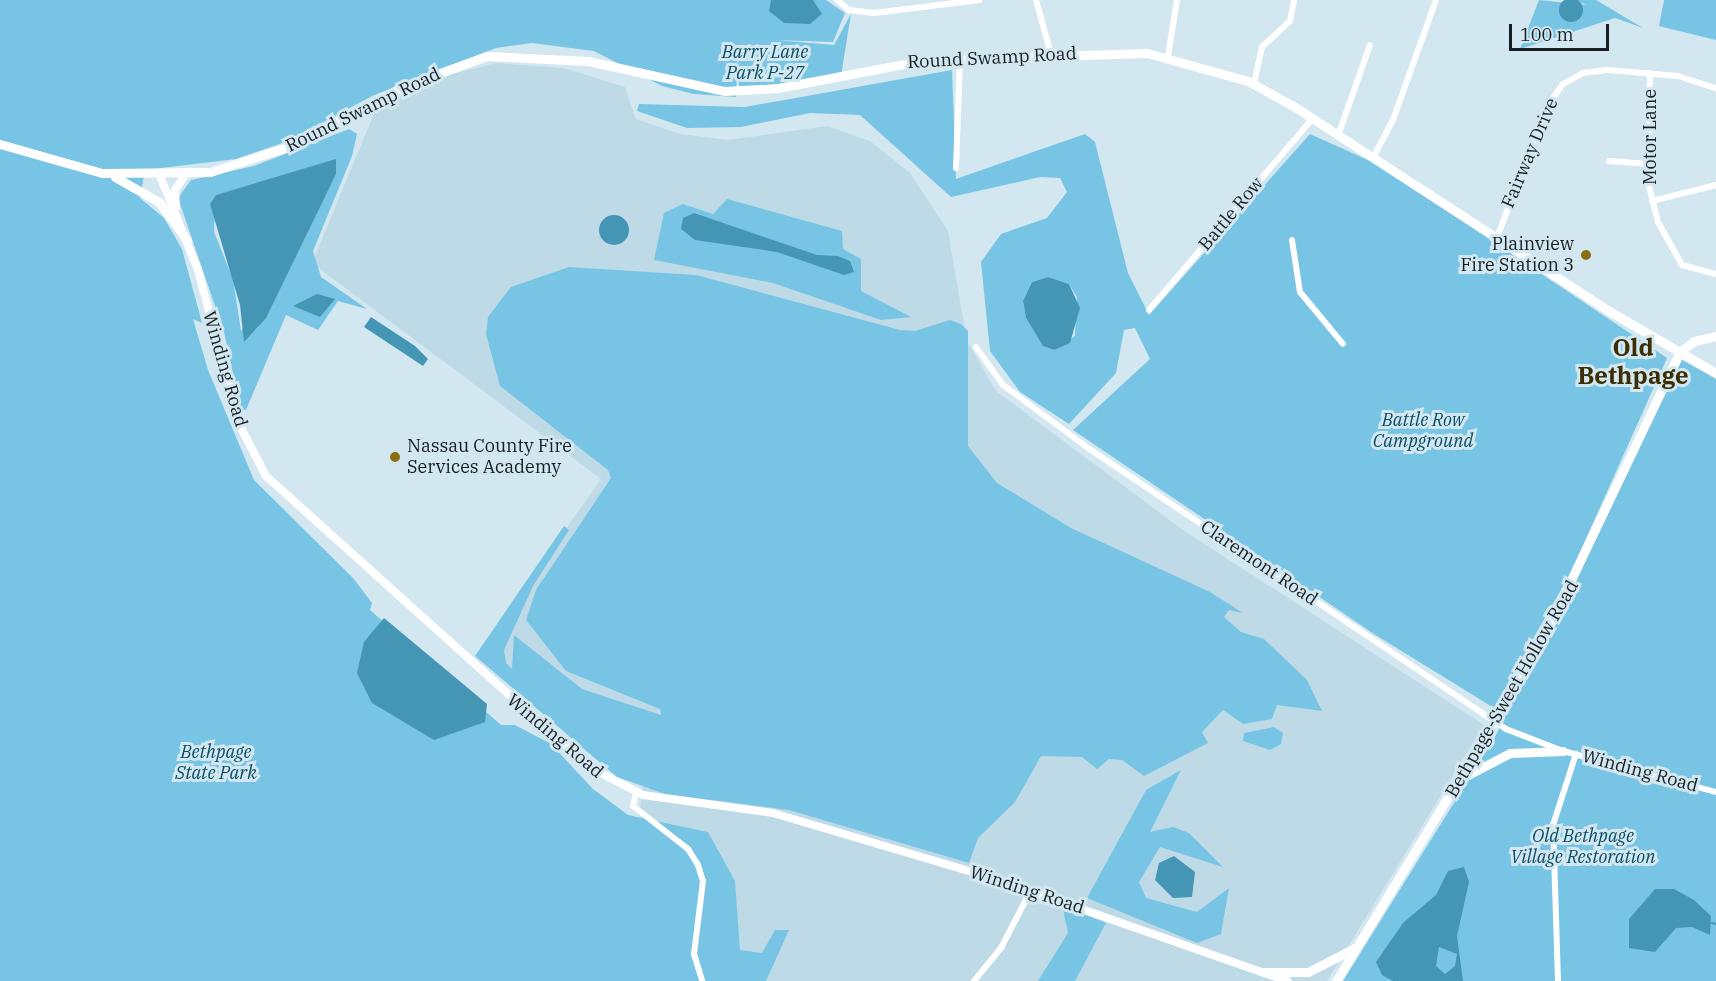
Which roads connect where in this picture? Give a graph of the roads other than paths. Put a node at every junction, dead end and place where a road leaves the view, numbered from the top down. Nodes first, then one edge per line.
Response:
1 (837, 0) edge
2 (979, 0) edge
3 (1036, 0) edge
4 (1177, 0) edge
5 (1294, 0) edge
6 (1436, 0) edge
7 (930, 3) edge
8 (1370, 45) dead end
9 (1051, 54) junction
10 (1168, 56) junction
11 (960, 57) junction
12 (1650, 73) junction
13 (1254, 84) junction
14 (1716, 88) edge
15 (1313, 118) junction
16 (1339, 133) junction
17 (0, 144) edge
18 (1374, 156) junction
19 (1609, 161) dead end
20 (1649, 164) junction
21 (956, 168) dead end
22 (102, 173) junction
23 (185, 175) junction
24 (160, 176) junction
25 (1716, 185) edge
26 (1652, 201) junction
27 (177, 214) junction
28 (1497, 238) junction
29 (187, 240) junction
30 (1292, 240) dead end
31 (1716, 274) edge
32 (1149, 310) dead end
33 (1716, 336) edge
34 (1343, 344) dead end
35 (976, 347) dead end
36 (1680, 352) junction
37 (1716, 373) edge
38 (1495, 720) junction
39 (1563, 751) junction
40 (1576, 754) junction
41 (1460, 780) junction
42 (1716, 792) edge
43 (636, 793) junction
44 (1031, 890) junction
45 (1357, 947) junction
46 (1263, 972) junction
47 (702, 981) edge
48 (974, 981) edge
49 (1288, 981) edge
50 (1336, 981) edge
51 (1557, 981) edge

1 - 7 street
2 - 7 street
3 - 9 street
4 - 10 street
5 - 13 street
6 - 18 street
8 - 16 street
9 - 10 main road, Round Swamp Road
9 - 11 main road, Round Swamp Road
10 - 13 main road, Round Swamp Road
11 - 21 street
11 - 23 main road, Round Swamp Road
12 - 14 street, Fairway Drive
12 - 20 street, Motor Lane
12 - 28 street, Fairway Drive
13 - 15 main road, Round Swamp Road
15 - 16 main road, Round Swamp Road
15 - 32 street, Battle Row
16 - 18 main road, Round Swamp Road
17 - 22 main road, Round Swamp Road
18 - 28 main road, Round Swamp Road
19 - 20 street
20 - 26 street, Motor Lane
22 - 24 main road, Round Swamp Road
22 - 29 main road
23 - 24 main road, Round Swamp Road
23 - 27 street
24 - 27 street, Winding Road
25 - 26 street
26 - 31 street, Motor Lane
27 - 29 street, Winding Road
28 - 36 main road, Round Swamp Road
29 - 43 street, Winding Road
30 - 34 street
33 - 36 main road
35 - 38 street, Claremont Road
36 - 37 main road, Round Swamp Road
36 - 38 main road, Bethpage-Sweet Hollow Road
38 - 39 street, Claremont Road
38 - 41 main road, Bethpage-Sweet Hollow Road
39 - 40 street, Winding Road
39 - 41 main road
40 - 42 street, Winding Road
40 - 51 street
41 - 45 main road, Bethpage-Sweet Hollow Road
43 - 44 street, Winding Road
43 - 47 street
44 - 46 street, Winding Road
44 - 48 street
45 - 46 main road
45 - 50 main road, Bethpage-Sweet Hollow Road
46 - 49 street, Winding Road

